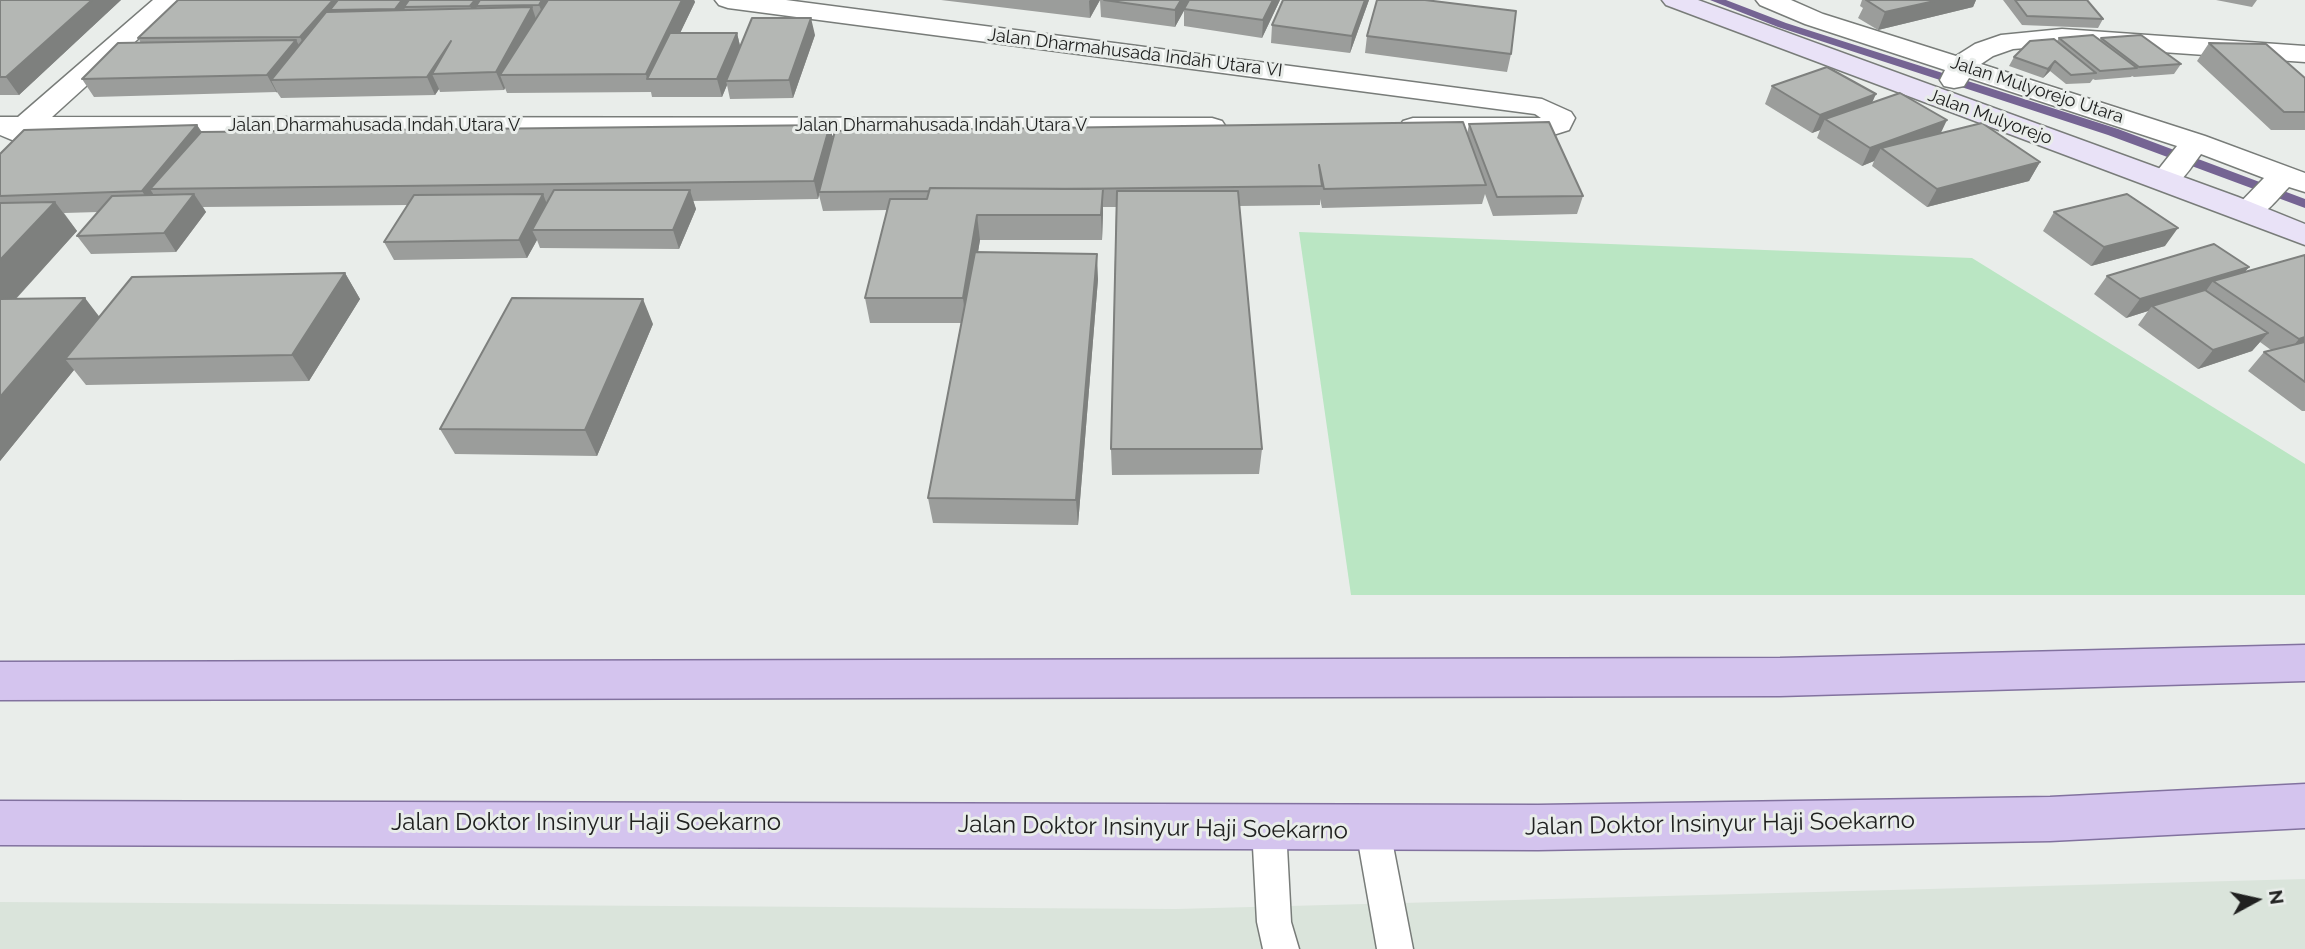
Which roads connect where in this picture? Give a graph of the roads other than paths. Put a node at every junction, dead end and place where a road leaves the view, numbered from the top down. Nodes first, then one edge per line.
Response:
1 (168, 0) edge
2 (728, 0) edge
3 (1675, 0) edge
4 (1769, 0) edge
5 (2305, 54) edge
6 (1951, 83) junction
7 (12, 126) edge
8 (1242, 127) edge
9 (1382, 127) edge
10 (0, 149) edge
11 (2180, 161) junction
12 (2274, 192) edge
13 (2305, 234) edge
14 (2305, 663) edge
15 (0, 681) edge
16 (2305, 806) edge
17 (0, 822) edge
18 (1269, 828) junction
19 (1373, 830) junction
20 (1281, 949) edge
21 (1395, 949) edge

1 - 7 street
2 - 9 street, Jalan Dharmahusada Indah Utara VI
3 - 6 main road, Jalan Mulyorejo
4 - 6 street, Jalan Mulyorejo Utara
5 - 6 street
6 - 11 main road, Jalan Mulyorejo
6 - 11 street, Jalan Mulyorejo Utara
7 - 8 street, Jalan Dharmahusada Indah Utara V
7 - 10 street
11 - 12 main road, Jalan Mulyorejo
11 - 12 street, Jalan Mulyorejo Utara
12 - 13 main road, Jalan Mulyorejo
14 - 15 main road
16 - 19 main road, Jalan Doktor Insinyur Haji Soekarno
17 - 18 main road, Jalan Doktor Insinyur Haji Soekarno
18 - 19 main road, Jalan Doktor Insinyur Haji Soekarno
18 - 20 lane
19 - 21 lane

